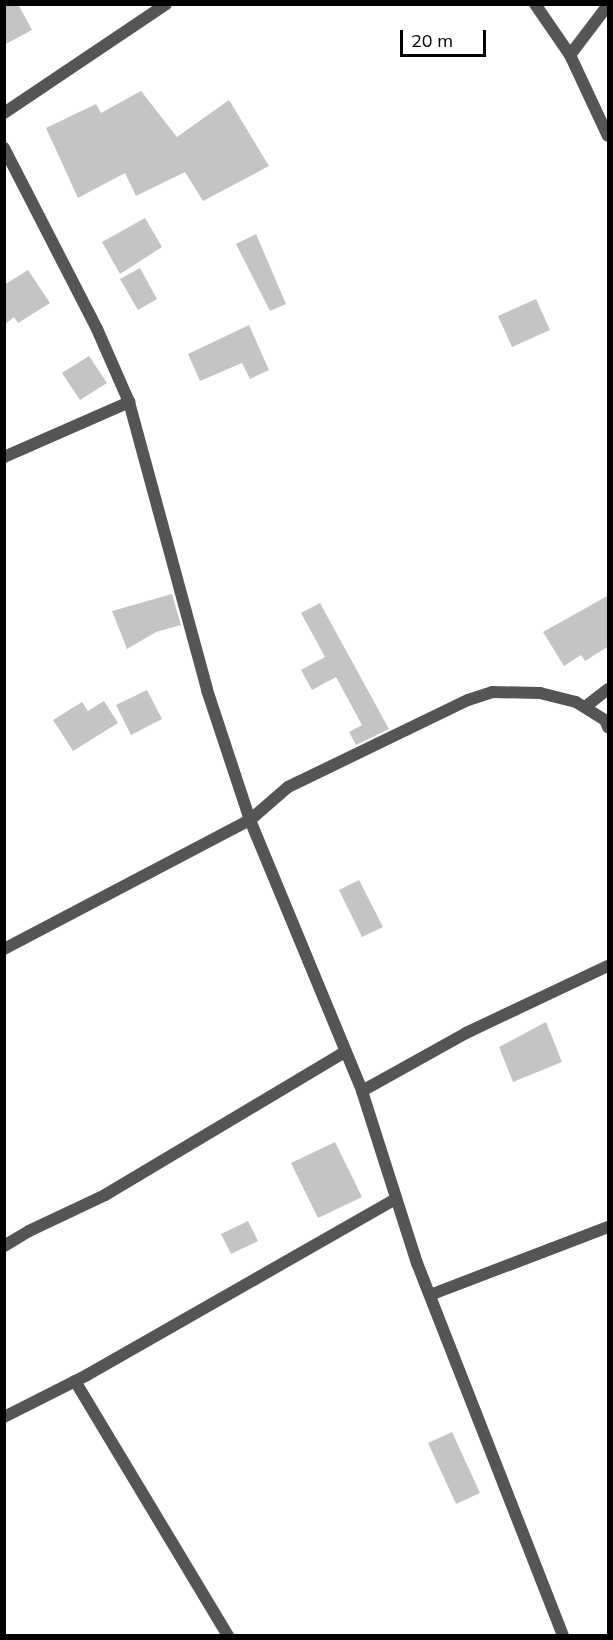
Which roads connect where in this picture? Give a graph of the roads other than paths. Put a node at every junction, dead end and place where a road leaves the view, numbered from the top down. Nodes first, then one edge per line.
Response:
1 (165, 4) edge
2 (535, 4) edge
3 (609, 5) edge
4 (570, 54) junction
5 (4, 113) edge
6 (609, 136) edge
7 (4, 148) edge
8 (129, 402) junction
9 (4, 457) edge
10 (609, 689) edge
11 (585, 707) junction
12 (609, 727) edge
13 (250, 820) junction
14 (4, 949) edge
15 (609, 966) edge
16 (343, 1053) junction
17 (362, 1091) junction
18 (394, 1200) junction
19 (609, 1227) edge
20 (4, 1246) edge
21 (430, 1295) junction
22 (75, 1381) junction
23 (4, 1417) edge
24 (228, 1635) edge
25 (563, 1635) edge

1 - 5 street
2 - 4 street
3 - 4 street
4 - 6 street
7 - 8 street
8 - 9 street
8 - 13 street
10 - 11 street
11 - 12 street
11 - 13 street
13 - 14 street
13 - 16 street
15 - 17 street
16 - 17 street
16 - 20 street
17 - 18 street
18 - 21 street
18 - 22 street
19 - 21 street
21 - 25 street
22 - 23 street
22 - 24 street

